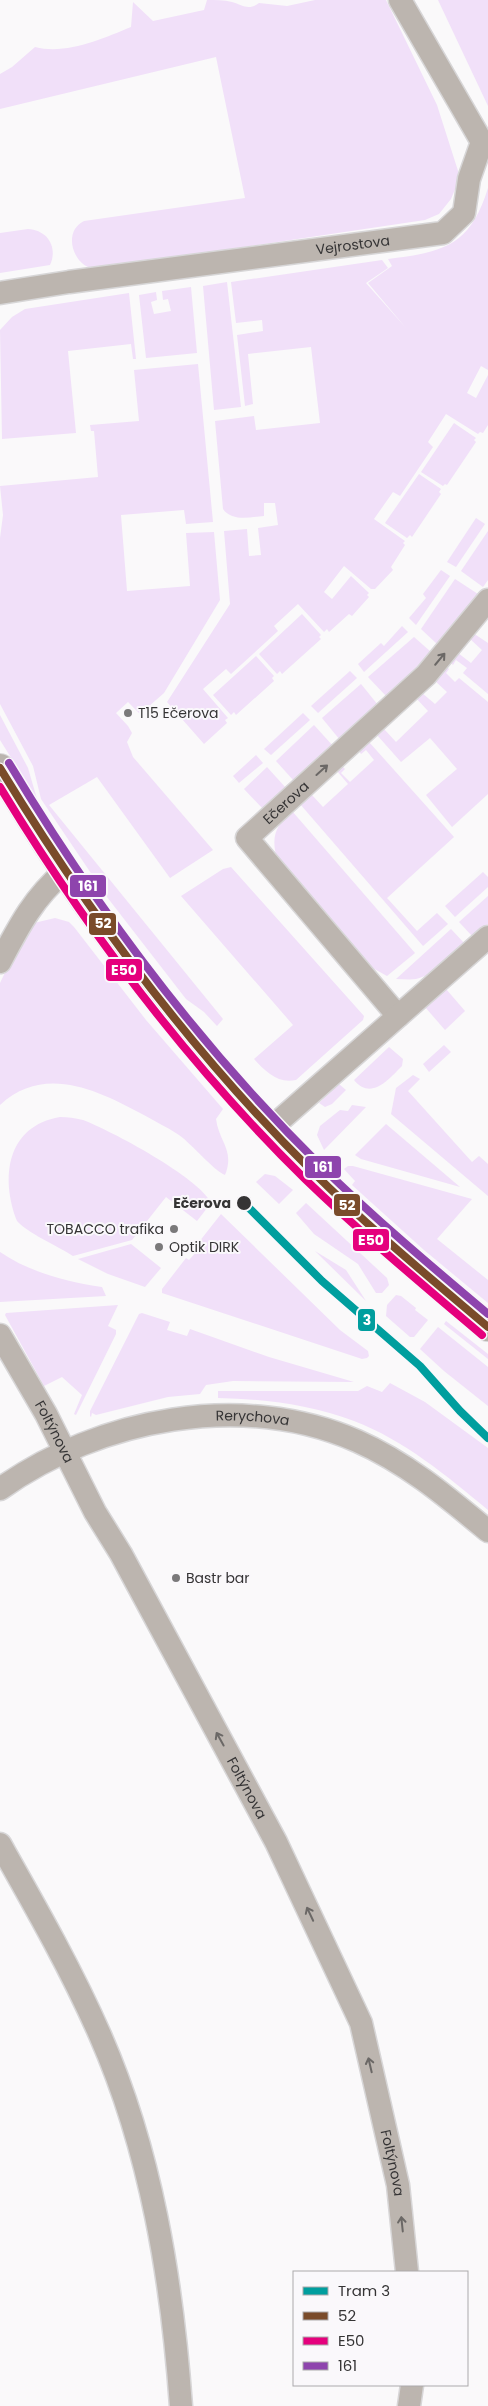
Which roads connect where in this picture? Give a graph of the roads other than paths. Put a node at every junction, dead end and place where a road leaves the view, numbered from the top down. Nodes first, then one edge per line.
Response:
1 (400, 0) edge
2 (0, 293) edge
3 (488, 600) edge
4 (0, 768) edge
5 (64, 872) junction
6 (488, 937) edge
7 (0, 962) edge
8 (398, 1016) junction
9 (270, 1129) junction
10 (488, 1327) edge
11 (0, 1335) edge
12 (66, 1452) junction
13 (0, 1489) edge
14 (488, 1531) edge
15 (0, 1844) edge
16 (407, 2271) edge
17 (412, 2386) edge
18 (181, 2406) edge
19 (409, 2406) edge

1 - 2 street, Vejrostova
8 -> 3 street, Ečerova
4 - 5 street
5 - 7 street
5 - 9 street
6 - 8 street
8 - 9 street
9 - 10 street
11 - 12 street, Foltýnova
12 - 13 street, Rerychova
12 - 14 street, Rerychova
16 -> 12 street, Foltýnova
15 - 18 street
17 - 19 street

